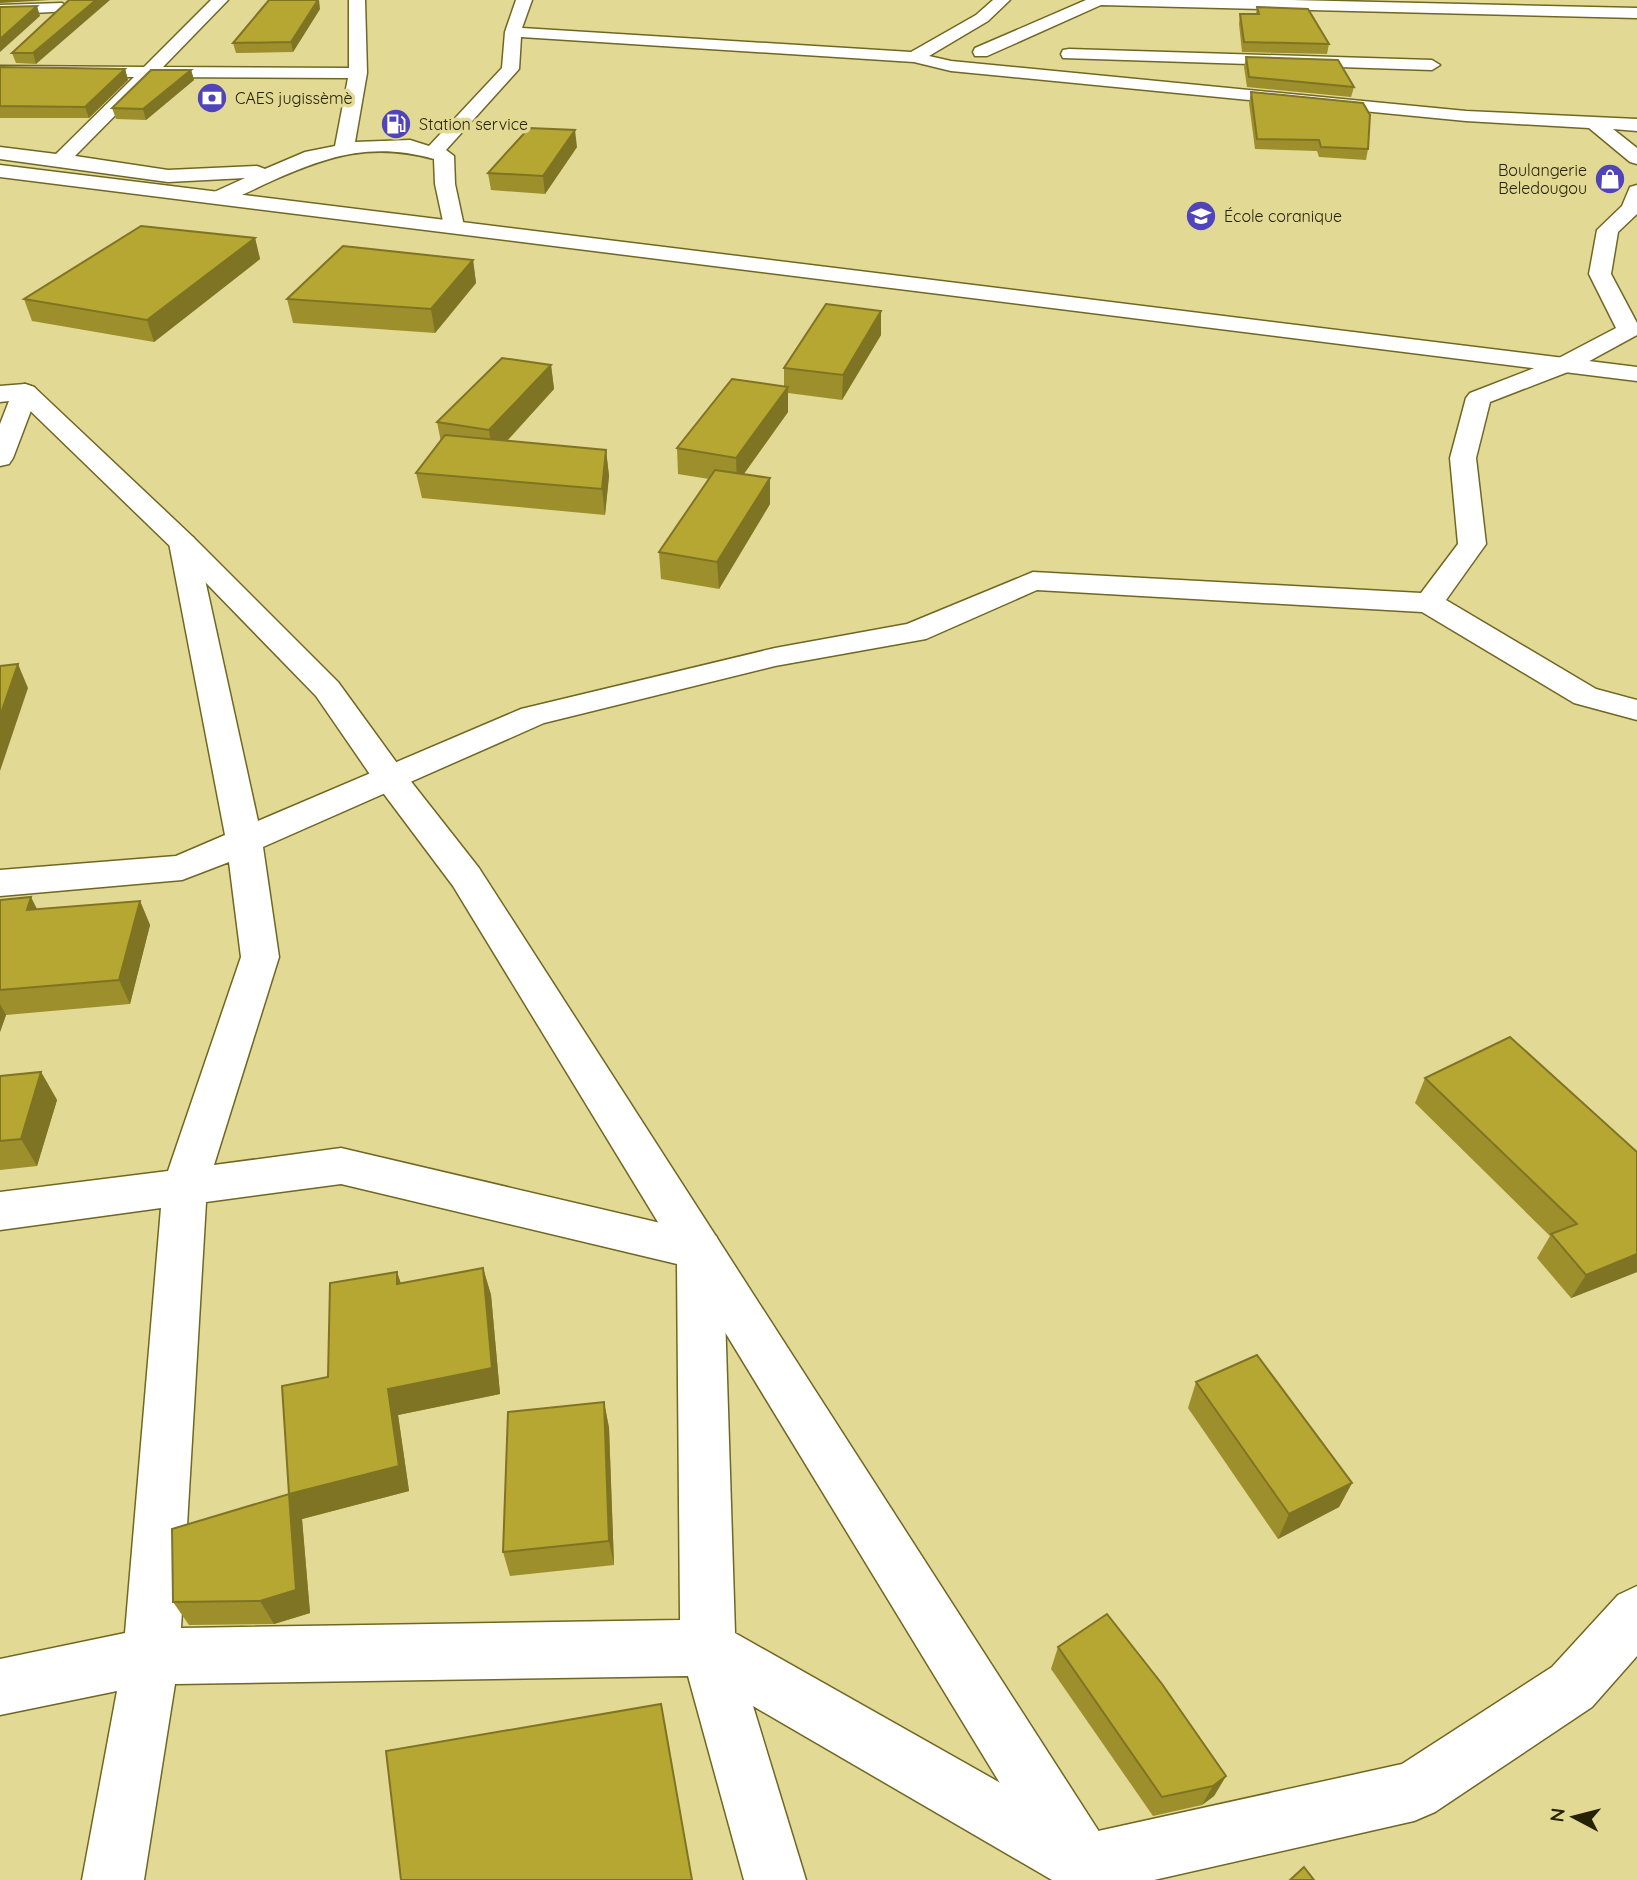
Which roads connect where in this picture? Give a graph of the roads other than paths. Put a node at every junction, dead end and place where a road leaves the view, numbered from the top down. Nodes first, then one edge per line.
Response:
1 (220, 0) edge
2 (357, 0) edge
3 (524, 0) edge
4 (1002, 0) edge
5 (1099, 0) edge
6 (1362, 3) edge
7 (67, 4) edge
8 (0, 10) edge
9 (1637, 13) edge
10 (1386, 23) dead end
11 (44, 25) edge
12 (513, 32) junction
13 (1414, 48) dead end
14 (981, 52) junction
15 (1022, 53) dead end
16 (1049, 54) dead end
17 (914, 57) junction
18 (3, 64) edge
19 (1432, 65) junction
20 (951, 66) junction
21 (151, 72) junction
22 (358, 74) junction
23 (1443, 83) dead end
24 (1454, 100) dead end
25 (1466, 116) junction
26 (1592, 121) junction
27 (1637, 125) edge
28 (344, 149) junction
29 (0, 153) edge
30 (433, 153) junction
31 (1637, 158) edge
32 (61, 160) junction
33 (0, 171) edge
34 (275, 172) junction
35 (1637, 191) edge
36 (219, 197) junction
37 (454, 226) junction
38 (1564, 365) junction
39 (1637, 374) edge
40 (11, 386) edge
41 (0, 458) edge
42 (183, 543) junction
43 (1429, 603) junction
44 (1637, 710) edge
45 (390, 778) junction
46 (244, 841) junction
47 (0, 883) edge
48 (185, 1187) junction
49 (0, 1211) edge
50 (700, 1250) junction
51 (1637, 1614) edge
52 (708, 1648) junction
53 (150, 1656) junction
54 (0, 1687) edge
55 (1089, 1873) edge
56 (113, 1880) edge
57 (775, 1880) edge

1 - 21 main road
2 - 22 main road
3 - 12 main road
4 - 17 main road
5 - 6 main road
5 - 14 main road
6 - 9 main road
6 - 10 main road
7 - 8 main road
7 - 11 main road
12 - 17 main road
12 - 30 main road
13 - 19 main road
14 - 15 main road
14 - 20 main road
16 - 19 main road
17 - 20 main road
18 - 21 main road
19 - 23 main road
20 - 25 main road
21 - 22 main road
21 - 32 main road
22 - 28 main road
24 - 25 main road
25 - 26 main road
26 - 27 main road
26 - 31 main road
28 - 30 main road
28 - 34 main road
29 - 32 main road
30 - 37 main road
32 - 34 main road
33 - 36 main road
34 - 36 main road
35 - 38 main road
36 - 37 main road
37 - 38 main road
38 - 39 main road
38 - 43 main road
40 - 41 main road
40 - 42 main road
42 - 45 main road
42 - 46 main road
43 - 44 main road
43 - 45 main road
45 - 46 main road
45 - 50 main road
46 - 47 main road
46 - 48 main road
48 - 49 main road
48 - 50 main road
48 - 53 main road
50 - 52 main road
50 - 55 main road
51 - 55 main road
52 - 53 main road
52 - 55 main road
52 - 57 main road
53 - 54 main road
53 - 56 main road

